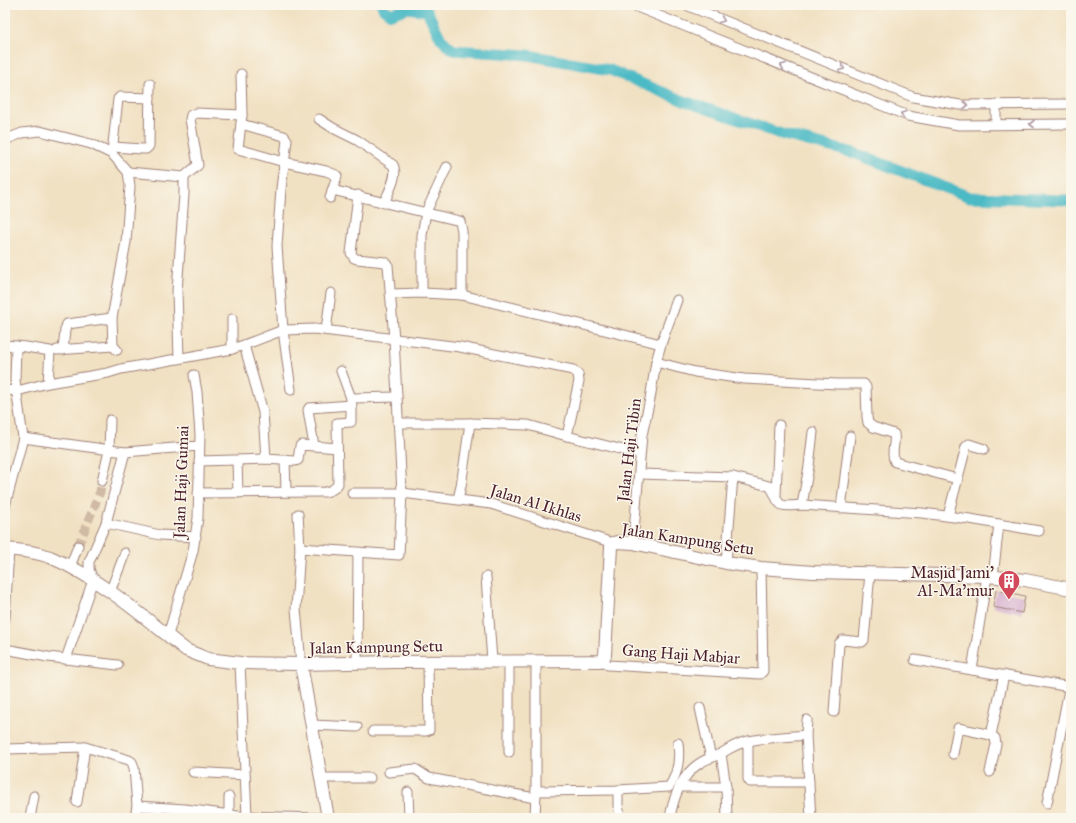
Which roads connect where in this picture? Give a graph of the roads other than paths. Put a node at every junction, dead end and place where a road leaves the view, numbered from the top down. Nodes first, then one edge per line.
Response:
1 (632, 5) edge
2 (686, 5) edge
3 (242, 74) dead end
4 (150, 84) dead end
5 (150, 98) junction
6 (996, 104) junction
7 (1071, 104) edge
8 (242, 120) junction
9 (319, 120) dead end
10 (996, 124) junction
11 (1071, 124) edge
12 (5, 140) edge
13 (112, 150) junction
14 (284, 162) junction
15 (447, 167) dead end
16 (128, 172) junction
17 (184, 177) junction
18 (358, 195) junction
19 (384, 203) junction
20 (426, 212) junction
21 (331, 293) dead end
22 (422, 293) junction
23 (390, 294) junction
24 (462, 295) junction
25 (677, 300) dead end
26 (112, 318) junction
27 (232, 319) dead end
28 (283, 330) junction
29 (326, 330) junction
30 (394, 339) junction
31 (661, 344) junction
32 (5, 345) edge
33 (244, 345) junction
34 (16, 346) junction
35 (232, 348) junction
36 (63, 350) junction
37 (50, 351) junction
38 (179, 359) junction
39 (656, 362) junction
40 (341, 371) dead end
41 (194, 375) dead end
42 (48, 383) junction
43 (5, 390) edge
44 (291, 390) dead end
45 (16, 391) junction
46 (397, 397) junction
47 (351, 401) junction
48 (110, 420) dead end
49 (470, 422) junction
50 (398, 423) junction
51 (779, 425) dead end
52 (813, 432) dead end
53 (567, 436) junction
54 (850, 436) dead end
55 (23, 438) junction
56 (199, 446) junction
57 (314, 446) junction
58 (338, 448) junction
59 (984, 449) dead end
60 (109, 451) junction
61 (125, 452) junction
62 (640, 454) junction
63 (266, 459) junction
64 (199, 461) junction
65 (237, 461) junction
66 (285, 461) junction
67 (640, 474) junction
68 (732, 477) junction
69 (957, 478) junction
70 (102, 481) tunnel mouth
71 (286, 491) junction
72 (198, 493) junction
73 (238, 493) junction
74 (352, 493) dead end
75 (402, 493) junction
76 (776, 495) junction
77 (458, 499) junction
78 (802, 505) junction
79 (5, 506) edge
80 (841, 508) junction
81 (298, 514) dead end
82 (948, 516) junction
83 (106, 523) junction
84 (1000, 524) junction
85 (1039, 531) dead end
86 (196, 537) junction
87 (613, 542) junction
88 (633, 543) junction
89 (78, 546) tunnel mouth
90 (300, 548) junction
91 (7, 549) edge
92 (125, 553) dead end
93 (358, 553) junction
94 (726, 563) junction
95 (70, 568) junction
96 (761, 568) junction
97 (870, 573) junction
98 (486, 577) dead end
99 (990, 577) junction
100 (94, 580) junction
101 (1071, 589) edge
102 (110, 592) junction
103 (5, 618) edge
104 (168, 635) junction
105 (5, 649) edge
106 (66, 659) junction
107 (603, 660) junction
108 (915, 660) dead end
109 (492, 661) junction
110 (509, 661) junction
111 (536, 661) junction
112 (357, 662) junction
113 (428, 662) junction
114 (240, 663) junction
115 (301, 664) junction
116 (118, 665) dead end
117 (972, 670) junction
118 (1004, 676) junction
119 (1070, 683) edge
120 (700, 708) dead end
121 (834, 712) dead end
122 (807, 720) dead end
123 (312, 726) junction
124 (357, 727) dead end
125 (373, 732) dead end
126 (806, 735) junction
127 (991, 735) junction
128 (748, 741) junction
129 (678, 743) dead end
130 (85, 747) junction
131 (5, 749) edge
132 (509, 752) dead end
133 (721, 754) junction
134 (953, 754) dead end
135 (711, 758) junction
136 (193, 772) dead end
137 (389, 772) dead end
138 (990, 772) dead end
139 (245, 775) junction
140 (321, 778) junction
141 (370, 778) dead end
142 (809, 782) junction
143 (726, 787) junction
144 (680, 788) junction
145 (618, 790) junction
146 (408, 792) dead end
147 (536, 794) junction
148 (34, 796) dead end
149 (229, 797) dead end
150 (78, 802) dead end
151 (1047, 803) dead end
152 (138, 806) junction
153 (184, 813) edge
154 (229, 815) junction
155 (247, 816) junction
156 (30, 818) edge
157 (135, 818) edge
158 (319, 818) edge
159 (328, 818) edge
160 (409, 818) edge
161 (535, 818) edge
162 (621, 818) edge
163 (670, 818) edge
164 (727, 818) edge
165 (811, 818) edge

10 -> 1 street
2 -> 6 street
3 - 8 street
4 - 5 street
5 - 13 street
5 - 13 street
6 - 7 street
6 - 10 street
8 - 14 street
8 - 14 street
8 - 17 street
9 - 19 street
11 -> 10 street
12 - 13 street
13 - 16 street
14 - 18 street
14 - 28 street
15 - 20 street
16 - 17 street
16 - 26 street
17 - 38 street
18 - 19 street
18 - 23 street
19 - 20 street
20 - 22 street
20 - 24 street
21 - 29 street
22 - 23 street
22 - 24 street
23 - 30 street
24 - 31 street
25 - 31 street, Jalan Haji Tibin
26 - 36 street
26 - 36 street
27 - 35 street
28 - 29 street
28 - 33 street
28 - 44 street
29 - 30 street
30 - 46 street
30 - 53 street
31 - 39 street, Jalan Haji Tibin
32 - 34 street
33 - 35 street
33 - 63 street
34 - 37 street
34 - 45 street
35 - 38 street
36 - 37 street
37 - 42 street
38 - 42 street
39 - 62 street, Jalan Haji Tibin
39 - 69 street
40 - 47 street
41 - 56 street, Jalan Haji Gumai
42 - 45 street
43 - 45 street
45 - 55 street
46 - 47 street
46 - 50 street
47 - 57 street
47 - 58 street
48 - 60 street
49 - 50 street
49 - 53 street
49 - 77 street
50 - 75 street
51 - 76 street
52 - 78 street
53 - 62 street
54 - 80 street
55 - 60 street
55 - 79 street
56 - 61 street
56 - 64 street, Jalan Haji Gumai
57 - 58 street
57 - 66 street
58 - 71 street
59 - 69 street
60 - 61 street
60 - 70 street
61 - 83 street
62 - 67 street, Jalan Haji Tibin
63 - 65 street
63 - 66 street
64 - 65 street
64 - 72 street, Jalan Haji Gumai
65 - 73 street
66 - 71 street
67 - 68 street
67 - 88 street, Jalan Haji Tibin
68 - 76 street
68 - 94 street
69 - 82 street
71 - 73 street
72 - 73 street
72 - 86 street, Jalan Haji Gumai
74 - 75 street, Jalan Al Ikhlas
75 - 77 street, Jalan Al Ikhlas
75 - 93 street
76 - 78 street
77 - 87 street, Jalan Al Ikhlas
78 - 80 street
80 - 82 street
81 - 90 street
82 - 84 street
83 - 86 street
83 - 100 street
84 - 85 street
84 - 99 street
86 - 104 street, Jalan Haji Gumai
87 - 88 street, Jalan Kampung Setu
87 - 107 street, Jalan Kampung Setu
88 - 94 street, Jalan Kampung Setu
89 - 95 street
90 - 93 street
90 - 115 street
91 - 95 street
91 - 103 street
92 - 102 street
93 - 112 street
94 - 96 street, Jalan Kampung Setu
95 - 100 street
96 - 97 street, Jalan Kampung Setu
96 - 107 street, Gang Haji Mabjar
97 - 99 street, Jalan Kampung Setu
97 - 121 street
98 - 109 street
99 - 101 street, Jalan Kampung Setu
99 - 117 street
100 - 102 street
100 - 106 street
102 - 104 street
104 - 114 street
105 - 106 street
106 - 116 street
107 - 111 street, Jalan Kampung Setu
108 - 117 street
109 - 110 street, Jalan Kampung Setu
109 - 113 street, Jalan Kampung Setu
110 - 111 street, Jalan Kampung Setu
110 - 132 street
111 - 147 street
112 - 113 street, Jalan Kampung Setu
112 - 115 street, Jalan Kampung Setu
113 - 125 street
114 - 115 street
114 - 139 street
115 - 123 street, Jalan Kampung Setu
117 - 118 street
118 - 119 street
118 - 127 street
119 - 151 street
120 - 135 street
122 - 126 street
123 - 124 street
123 - 140 street, Jalan Kampung Setu
126 - 128 street
126 - 142 street
127 - 134 street
127 - 138 street
128 - 133 street
128 - 142 street
129 - 145 street
130 - 131 street
130 - 150 street
130 - 152 street
133 - 135 street
133 - 143 street
135 - 144 street
136 - 139 street
137 - 147 street
139 - 155 street
140 - 141 street
140 - 159 street, Jalan Kampung Setu
142 - 165 street
143 - 144 street
143 - 164 street
144 - 163 street
145 - 147 street
145 - 162 street
146 - 160 street
147 - 161 street
148 - 156 street
149 - 154 street
152 - 153 street
152 - 157 street
153 - 154 street
154 - 155 street
155 - 158 street

